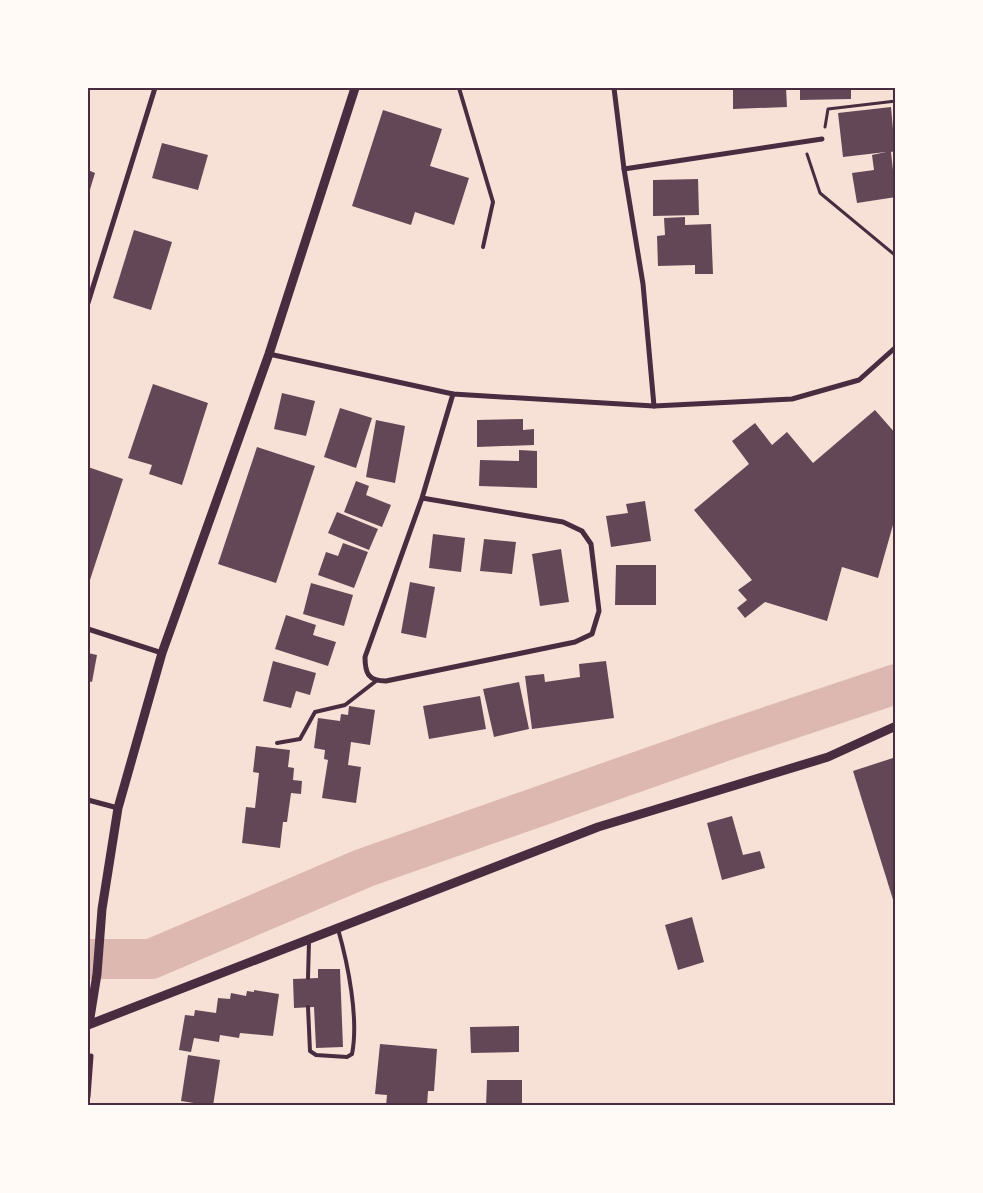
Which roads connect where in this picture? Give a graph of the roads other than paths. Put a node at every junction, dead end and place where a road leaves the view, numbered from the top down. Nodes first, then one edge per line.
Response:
1 (155, 88) edge
2 (355, 88) edge
3 (459, 88) edge
4 (614, 88) edge
5 (822, 139) road end
6 (624, 169) junction
7 (483, 247) dead end
8 (88, 302) edge
9 (896, 347) edge
10 (269, 354) junction
11 (453, 394) junction
12 (654, 406) junction
13 (422, 498) junction
14 (88, 629) edge
15 (162, 653) junction
16 (376, 681) junction
17 (896, 726) edge
18 (277, 743) dead end
19 (88, 800) edge
20 (118, 808) junction
21 (338, 929) junction
22 (309, 940) junction
23 (308, 978) dead end
24 (308, 1007) dead end
25 (88, 1025) edge
26 (91, 1056) dead end
27 (88, 1097) edge

1 - 8 street
2 - 10 street
3 - 7 lane
4 - 6 street
5 - 6 street
6 - 12 street
9 - 12 street
10 - 11 street
10 - 15 street
11 - 12 street
11 - 13 street
13 - 16 street
13 - 16 street
14 - 15 street
15 - 20 street
16 - 18 lane
17 - 21 street
19 - 20 street
20 - 25 street
21 - 22 street
21 - 24 lane
22 - 23 lane
22 - 25 street
26 - 27 street

